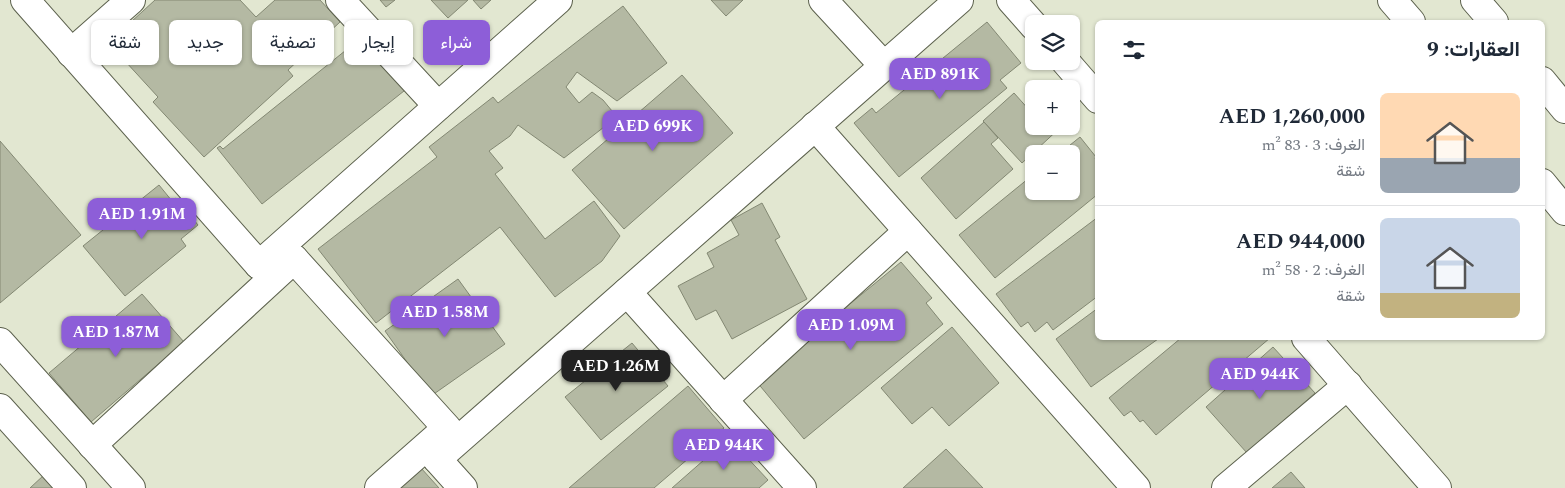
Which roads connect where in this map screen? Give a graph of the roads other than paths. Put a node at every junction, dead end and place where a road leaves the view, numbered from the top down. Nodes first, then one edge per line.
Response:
1 (25, 0) edge
2 (131, 0) edge
3 (340, 0) edge
4 (558, 0) edge
5 (823, 0) edge
6 (959, 0) edge
7 (1011, 0) edge
8 (1392, 0) edge
9 (1475, 0) edge
10 (1025, 16) edge
11 (1409, 20) edge
12 (1492, 20) edge
13 (72, 53) junction
14 (884, 66) junction
15 (1073, 70) edge
16 (1545, 85) edge
17 (1095, 96) edge
18 (438, 106) junction
19 (1565, 109) edge
20 (815, 126) junction
21 (1545, 187) edge
22 (1565, 211) edge
23 (908, 231) junction
24 (294, 259) junction
25 (259, 265) junction
26 (626, 292) junction
27 (1308, 340) edge
28 (0, 342) edge
29 (1348, 385) junction
30 (724, 400) junction
31 (0, 408) edge
32 (447, 428) junction
33 (92, 445) junction
34 (437, 459) junction
35 (72, 488) edge
36 (131, 488) edge
37 (379, 488) edge
38 (463, 488) edge
39 (802, 488) edge
40 (1136, 488) edge
41 (1226, 488) edge
42 (1437, 488) edge

1 - 13 street
2 - 13 street
3 - 18 street
4 - 18 street
5 - 14 street
6 - 14 street
7 - 10 street
8 - 11 street
9 - 12 street
13 - 25 street
14 - 20 street
15 - 17 street
16 - 19 street
18 - 25 street
20 - 23 street
20 - 26 street
21 - 22 street
23 - 30 street
23 - 40 street
24 - 25 street
24 - 32 street
24 - 33 street
26 - 30 street
26 - 34 street
27 - 29 street
28 - 33 street
29 - 41 street
29 - 42 street
30 - 39 street
31 - 35 street
32 - 34 street
32 - 37 street
33 - 36 street
34 - 38 street

